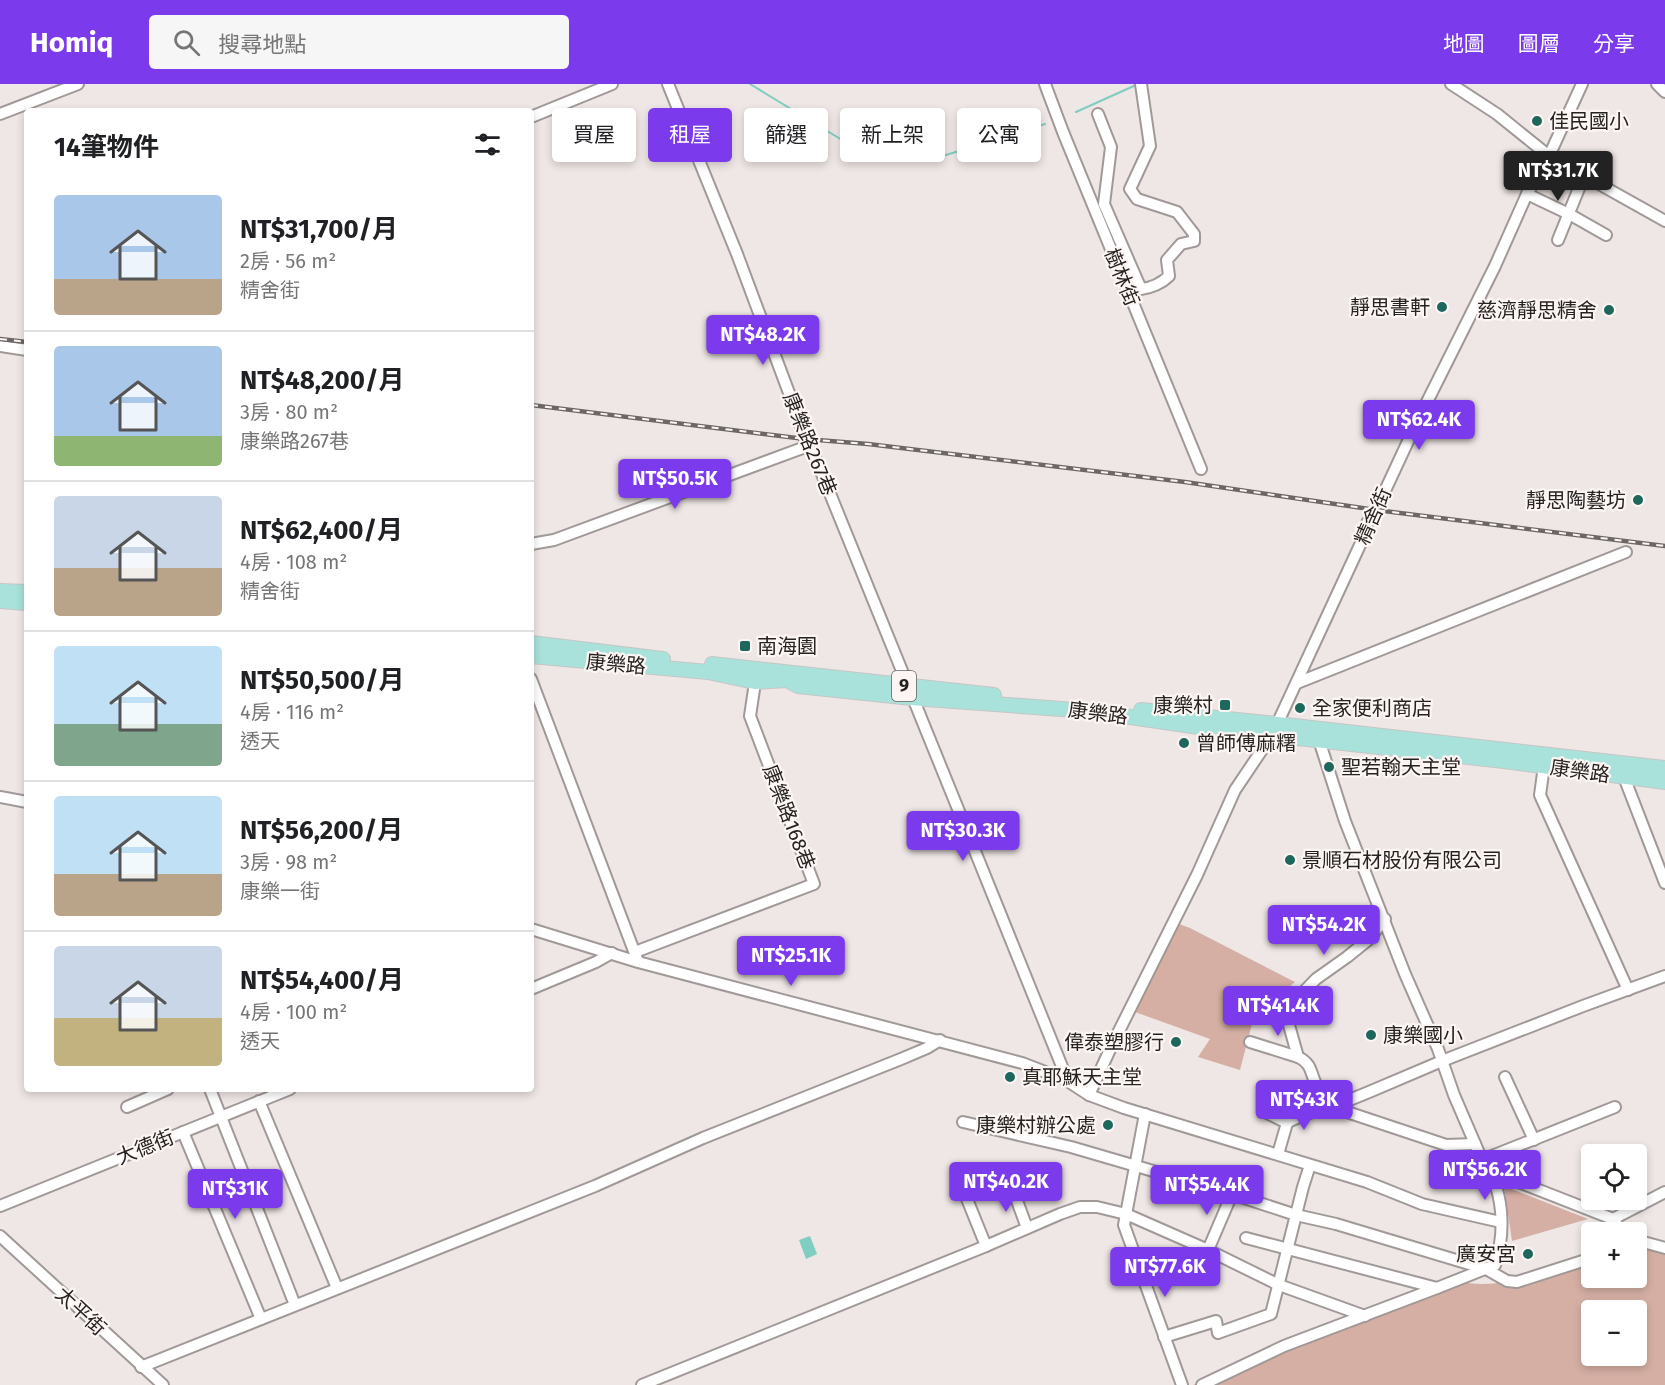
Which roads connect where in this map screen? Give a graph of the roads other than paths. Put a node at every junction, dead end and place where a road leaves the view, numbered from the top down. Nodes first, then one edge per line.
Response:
1 (78, 84) edge
2 (612, 84) edge
3 (668, 84) edge
4 (1045, 84) edge
5 (1141, 84) edge
6 (1451, 84) edge
7 (1582, 84) edge
8 (1657, 84) edge
9 (1665, 92) edge
10 (0, 114) edge
11 (1098, 114) dead end
12 (534, 116) edge
13 (1549, 156) junction
14 (1584, 176) junction
15 (1527, 194) junction
16 (1569, 214) junction
17 (1665, 221) edge
18 (1606, 235) dead end
19 (1558, 240) dead end
20 (0, 346) edge
21 (24, 350) edge
22 (808, 446) junction
23 (1201, 469) dead end
24 (534, 543) edge
25 (1626, 552) dead end
26 (0, 591) edge
27 (24, 592) edge
28 (0, 601) edge
29 (24, 603) edge
30 (534, 643) edge
31 (534, 656) edge
32 (756, 676) junction
33 (1297, 683) junction
34 (534, 687) edge
35 (910, 692) junction
36 (1275, 729) junction
37 (1320, 735) junction
38 (1544, 766) junction
39 (1665, 768) edge
40 (1624, 771) junction
41 (1665, 782) edge
42 (0, 797) edge
43 (24, 801) edge
44 (1665, 883) edge
45 (1385, 919) junction
46 (534, 930) edge
47 (612, 953) junction
48 (636, 957) junction
49 (1665, 976) edge
50 (534, 988) edge
51 (1628, 990) junction
52 (940, 1041) junction
53 (1250, 1042) dead end
54 (1298, 1057) junction
55 (1442, 1061) junction
56 (1505, 1077) dead end
57 (1066, 1080) junction
58 (161, 1092) edge
59 (211, 1092) edge
60 (282, 1092) edge
61 (1089, 1095) junction
62 (259, 1101) junction
63 (128, 1107) dead end
64 (1332, 1107) junction
65 (1615, 1107) dead end
66 (1265, 1112) dead end
67 (1145, 1114) junction
68 (222, 1117) junction
69 (963, 1122) dead end
70 (1287, 1123) junction
71 (183, 1132) junction
72 (1534, 1140) junction
73 (1475, 1144) junction
74 (1278, 1154) junction
75 (1482, 1160) junction
76 (1310, 1165) junction
77 (1135, 1166) junction
78 (1492, 1175) junction
79 (1012, 1187) dead end
80 (1665, 1192) edge
81 (1232, 1194) junction
82 (967, 1198) dead end
83 (0, 1206) edge
84 (1126, 1214) junction
85 (1296, 1215) junction
86 (1613, 1219) junction
87 (1501, 1222) junction
88 (1615, 1222) edge
89 (1027, 1228) junction
90 (0, 1236) edge
91 (1246, 1238) dead end
92 (1647, 1243) edge
93 (986, 1246) junction
94 (1665, 1248) edge
95 (1208, 1250) junction
96 (1287, 1250) junction
97 (1581, 1262) edge
98 (1486, 1269) junction
99 (1279, 1285) junction
100 (337, 1288) junction
101 (1437, 1288) junction
102 (295, 1305) junction
103 (1365, 1316) junction
104 (261, 1319) junction
105 (1164, 1337) junction
106 (141, 1367) junction
107 (163, 1385) edge
108 (642, 1385) edge
109 (1182, 1385) edge
110 (1202, 1385) edge

1 - 10 street
2 - 12 street
3 - 22 street, 康樂路267巷
4 - 23 street, 樹林街
5 - 11 street
6 - 13 street
7 - 13 street, 精舍街
8 - 9 street
13 - 14 street
13 - 15 street, 精舍街
14 - 16 street
14 - 17 street
15 - 16 street
15 - 33 street, 精舍街
16 - 18 street
16 - 19 street
20 - 21 street
22 - 24 street
22 - 35 street, 康樂路267巷
25 - 33 street
26 - 27 main road
28 - 29 main road
30 - 32 main road, 康樂路 / 9
31 - 32 main road, 康樂路 / 9
32 - 35 main road, 康樂路 / 9
32 - 48 street, 康樂路168巷
33 - 36 street, 精舍街
34 - 48 street
35 - 36 main road, 康樂路 / 9
35 - 57 street, 康樂路267巷
36 - 37 main road, 康樂路 / 9
36 - 61 street, 精舍街
37 - 38 main road, 康樂路 / 9
37 - 40 main road, 康樂路 / 9
37 - 45 street
38 - 40 main road, 康樂路 / 9
38 - 51 street
39 - 40 main road, 康樂路 / 9
40 - 41 main road, 康樂路 / 9
40 - 44 street
42 - 43 street
45 - 54 street
45 - 55 street
46 - 47 street
47 - 48 street
47 - 50 street
48 - 52 street
49 - 51 street
51 - 55 street
52 - 57 street
52 - 100 street
53 - 54 street
54 - 64 street
55 - 64 street
55 - 73 street
56 - 72 street
57 - 61 street
58 - 63 street
59 - 68 street
60 - 62 street, 大德街
61 - 67 street
62 - 68 street, 大德街
62 - 100 street
64 - 70 street
64 - 73 street
65 - 72 street
66 - 70 street
67 - 74 street
67 - 77 street
68 - 71 street, 大德街
68 - 102 street
69 - 77 street
70 - 74 street
71 - 83 street, 大德街
71 - 104 street
72 - 75 street
73 - 75 street
74 - 76 street
75 - 78 street
76 - 85 street
76 - 87 street
77 - 81 street
77 - 84 street
78 - 86 street
78 - 87 street
79 - 89 street
80 - 86 street
81 - 85 street
81 - 95 street
82 - 93 street
84 - 89 street
84 - 95 street
84 - 105 street
85 - 96 street
85 - 98 street
86 - 88 street
87 - 98 street
89 - 93 street
90 - 106 street, 太平街
91 - 96 street
92 - 94 street
93 - 108 street
95 - 99 street
96 - 99 street
96 - 101 street
97 - 98 street
98 - 101 street
99 - 103 street
99 - 105 street
100 - 102 street
101 - 103 street
102 - 104 street
103 - 110 street
104 - 106 street
105 - 109 street
106 - 107 street, 太平街

